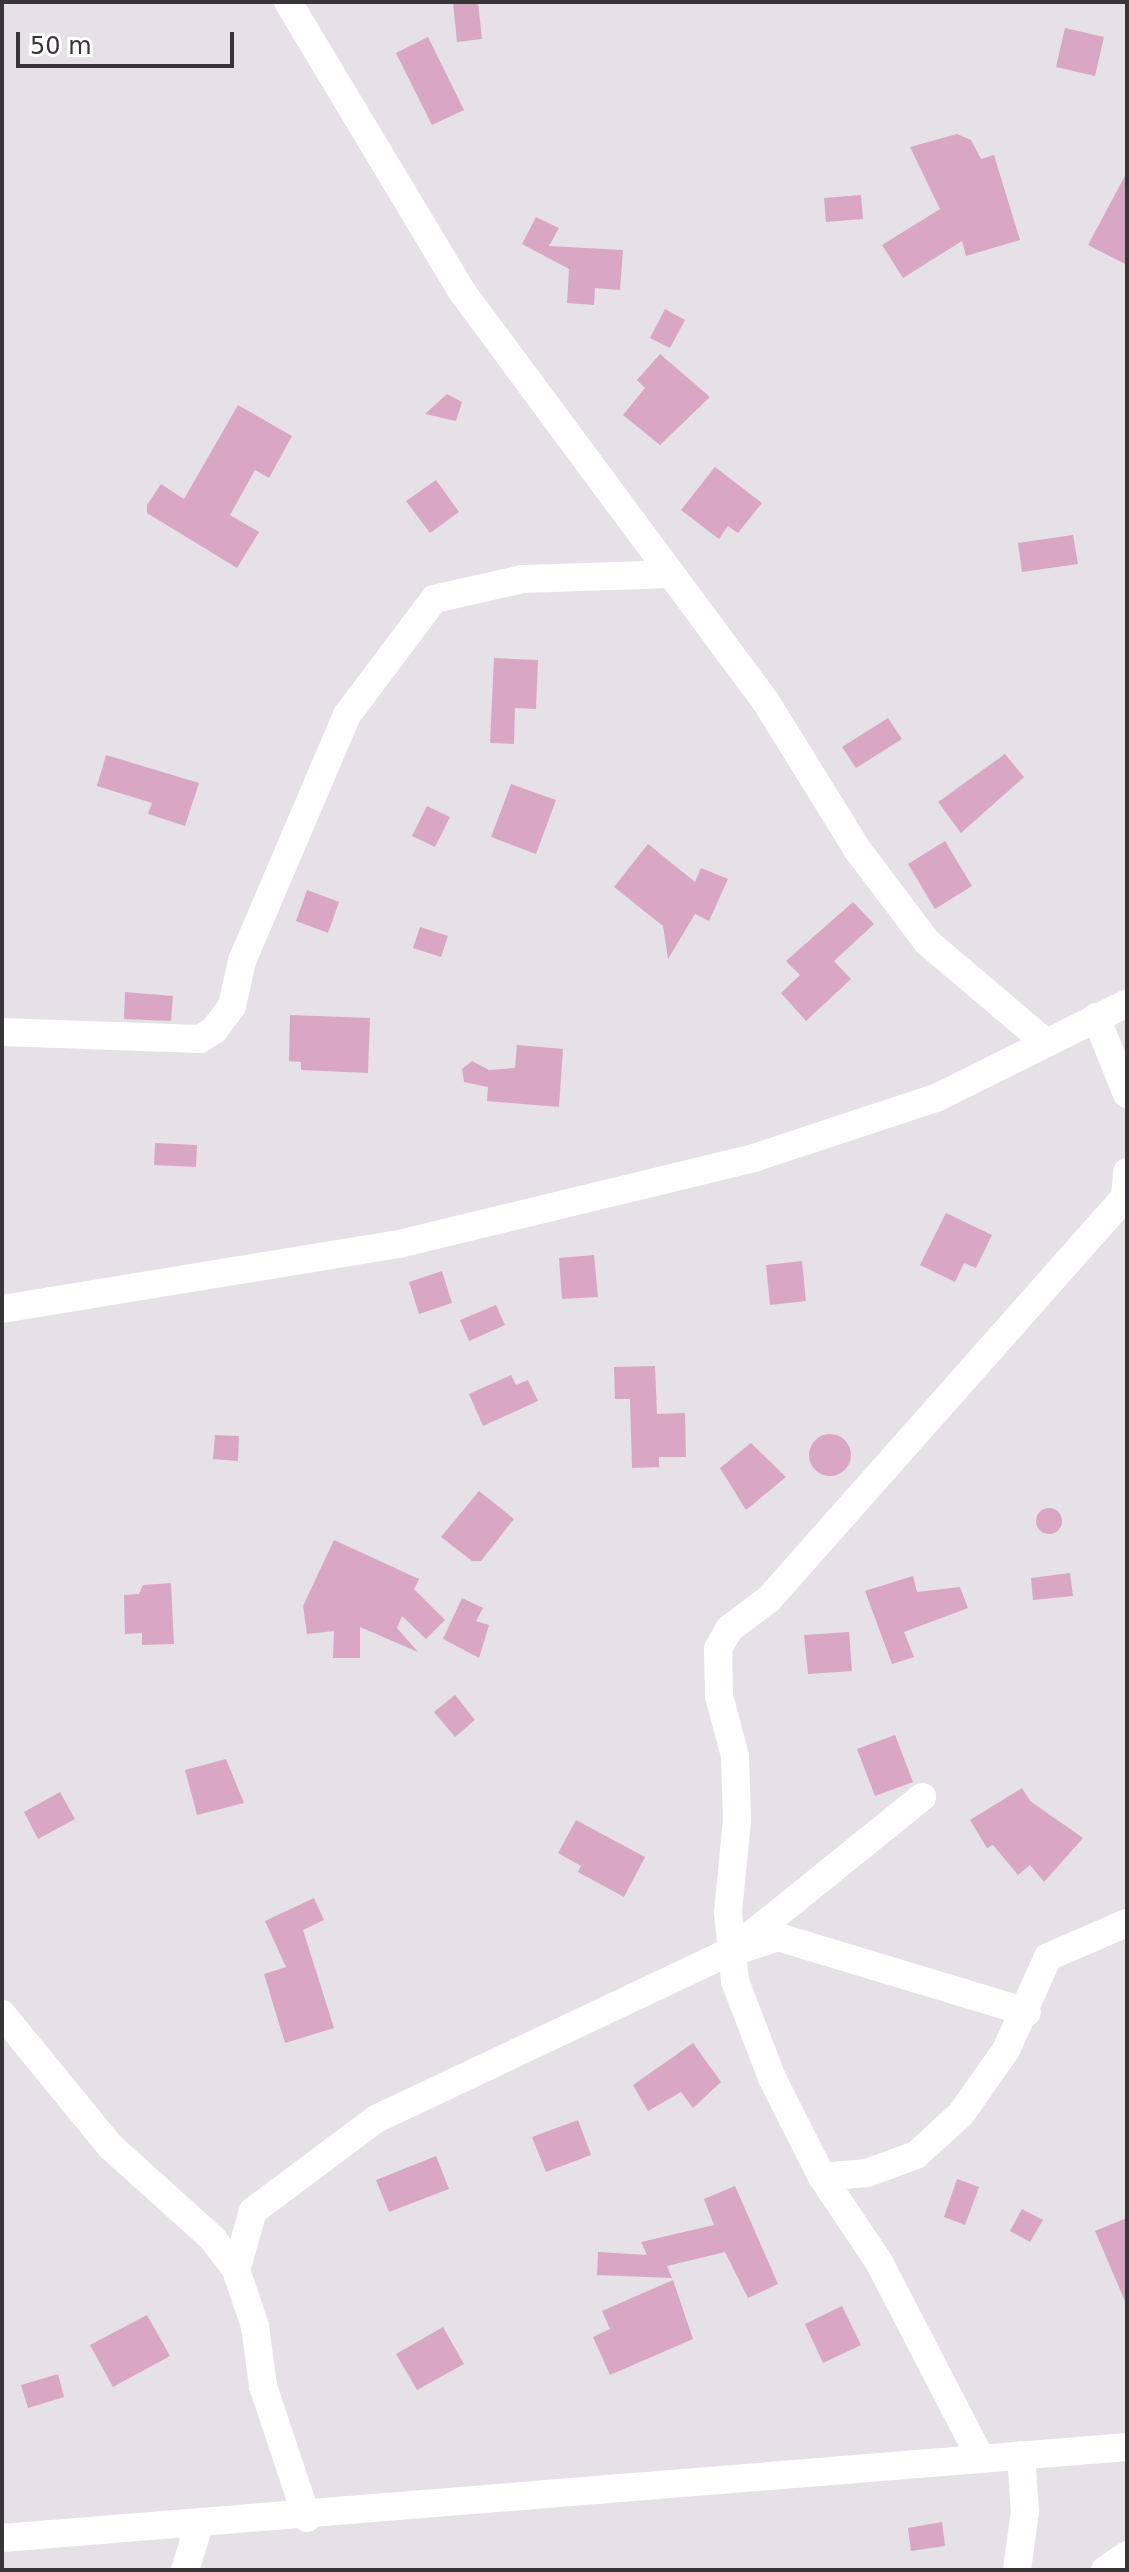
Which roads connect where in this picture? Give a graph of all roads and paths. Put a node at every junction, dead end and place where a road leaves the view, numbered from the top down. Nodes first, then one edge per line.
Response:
1 (288, 2) edge
2 (670, 574) junction
3 (1127, 1003) edge
4 (1096, 1017) junction
5 (2, 1032) edge
6 (1046, 1043) junction
7 (1127, 1094) edge
8 (1126, 1188) edge
9 (2, 1309) edge
10 (922, 1797) dead end
11 (1127, 1923) edge
12 (730, 1952) junction
13 (1027, 2012) junction
14 (2, 2014) edge
15 (822, 2177) junction
16 (236, 2270) junction
17 (1127, 2447) edge
18 (979, 2455) junction
19 (1021, 2455) junction
20 (307, 2518) junction
21 (199, 2525) junction
22 (2, 2538) edge
23 (1127, 2555) edge
24 (185, 2570) edge
25 (1017, 2570) edge
26 (1105, 2570) edge

1 - 2 street
2 - 5 street
2 - 6 street
3 - 4 street
4 - 6 street
4 - 7 street
6 - 9 street
8 - 12 street
10 - 12 street
11 - 13 street
12 - 13 street
12 - 15 street
12 - 16 street
13 - 15 street
14 - 16 street
15 - 18 street
16 - 20 street
17 - 19 street
18 - 19 street
18 - 20 street
19 - 25 street
20 - 21 street
21 - 22 street
21 - 24 street
23 - 26 street

